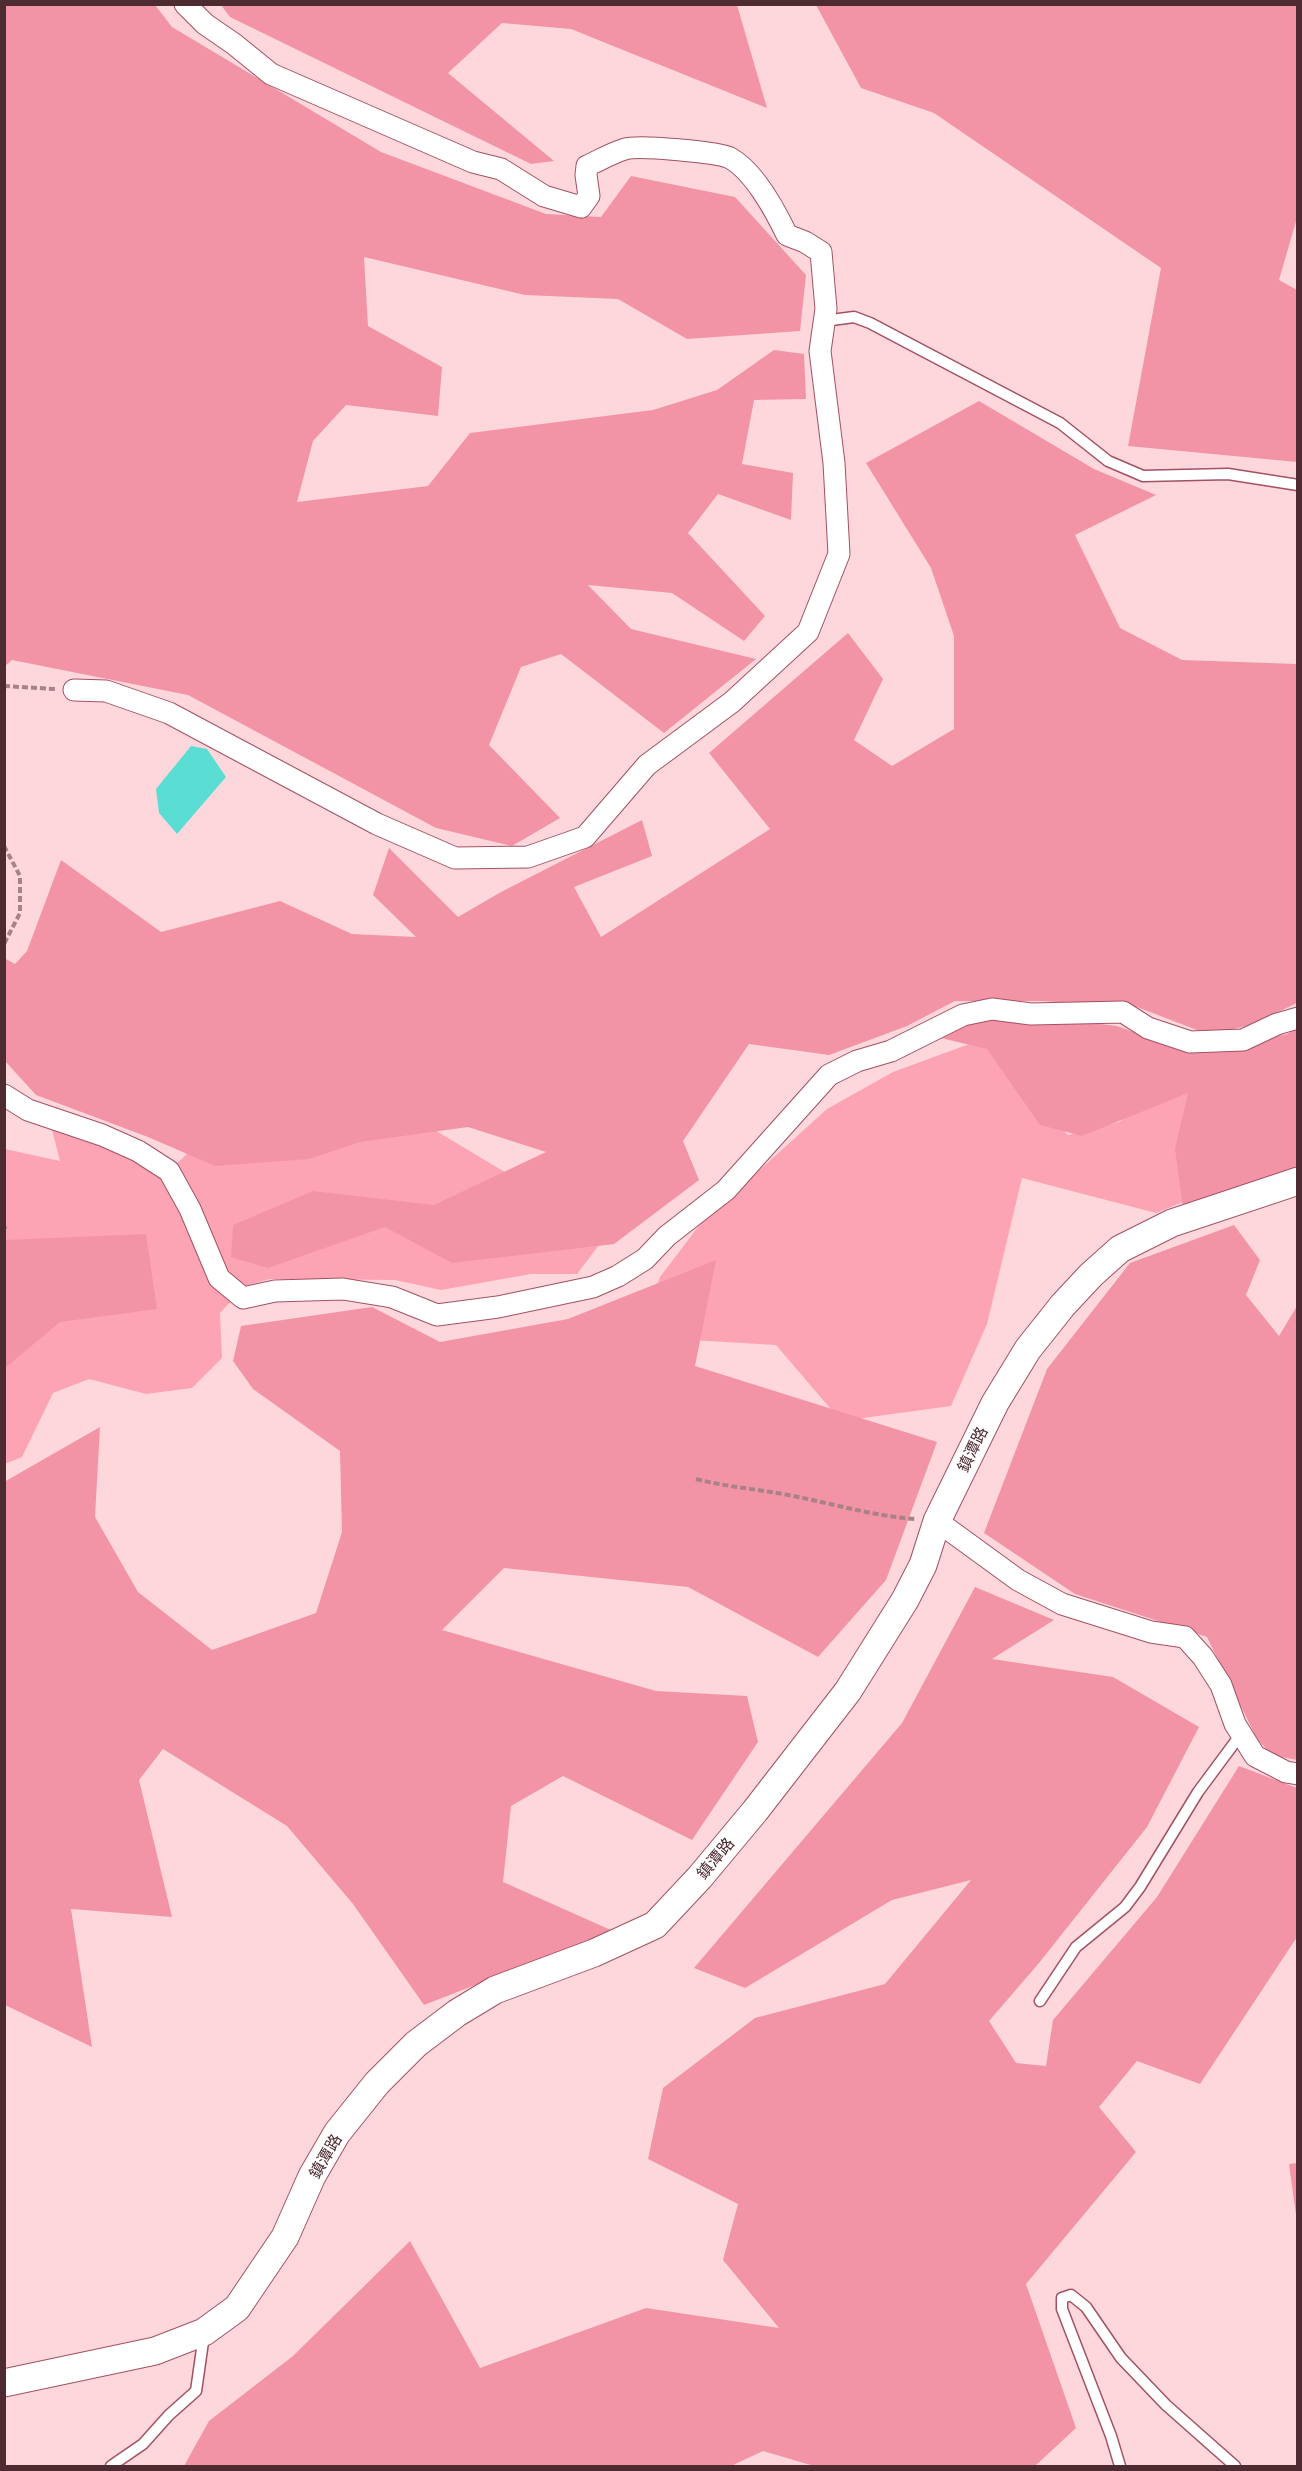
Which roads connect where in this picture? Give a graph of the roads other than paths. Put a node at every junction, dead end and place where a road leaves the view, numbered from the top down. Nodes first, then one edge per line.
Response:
1 (185, 4) edge
2 (824, 321) junction
3 (1298, 485) edge
4 (74, 690) road end
5 (1298, 1018) edge
6 (4, 1095) edge
7 (1298, 1181) edge
8 (937, 1521) junction
9 (1241, 1734) junction
10 (1298, 1774) edge
11 (1040, 2001) dead end
12 (204, 2332) junction
13 (4, 2383) edge
14 (111, 2466) edge
15 (1120, 2466) edge
16 (1235, 2466) edge

1 - 2 street
2 - 3 lane
2 - 4 street
5 - 6 street
7 - 8 street, 鎮潭路
8 - 9 street
8 - 12 street, 鎮潭路
9 - 10 street
9 - 11 lane
12 - 13 street, 鎮潭路
12 - 14 lane
15 - 16 lane

